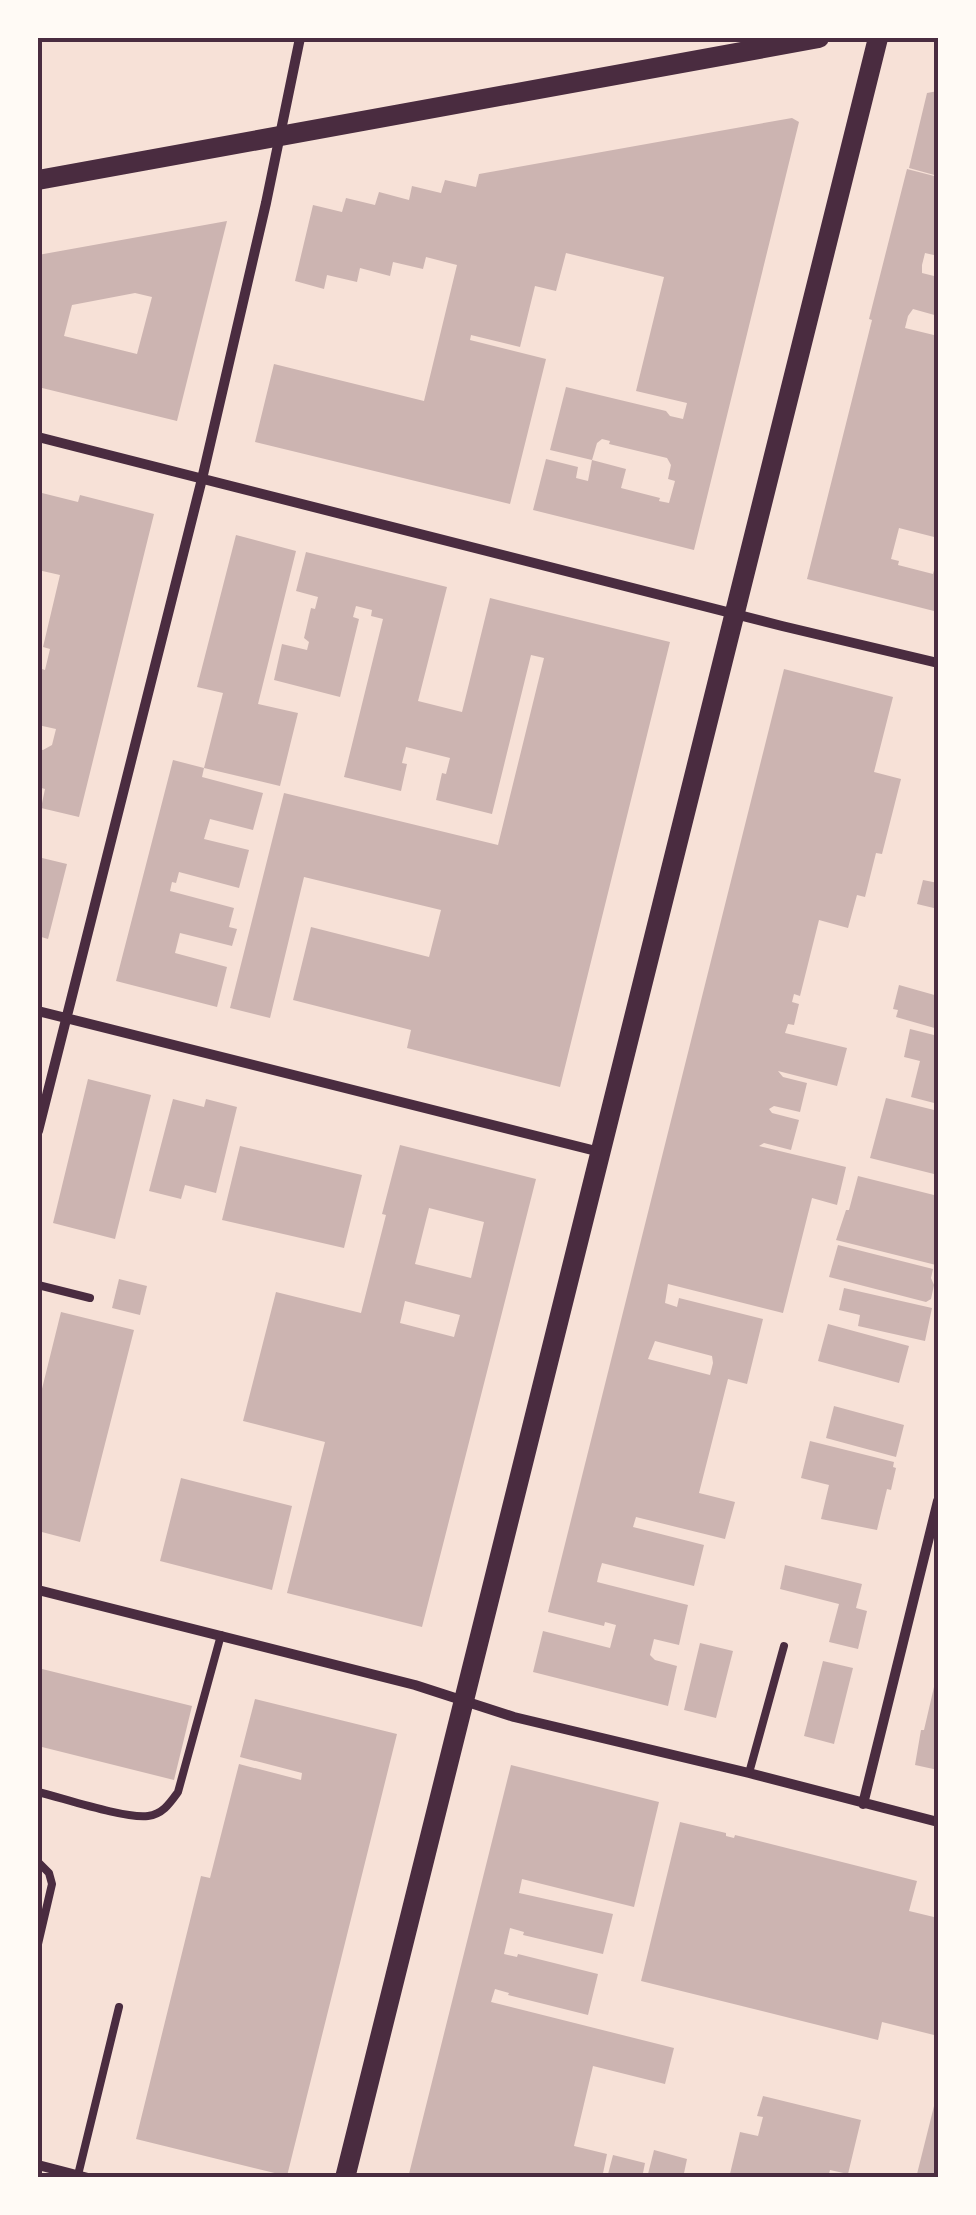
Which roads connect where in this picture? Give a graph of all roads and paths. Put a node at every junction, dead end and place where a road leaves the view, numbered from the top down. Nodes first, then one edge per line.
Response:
1 (300, 38) edge
2 (819, 38) edge
3 (878, 38) edge
4 (281, 136) junction
5 (38, 180) edge
6 (38, 437) edge
7 (202, 479) junction
8 (734, 613) junction
9 (938, 662) edge
10 (38, 1011) edge
11 (66, 1018) junction
12 (38, 1131) edge
13 (600, 1152) junction
14 (38, 1285) edge
15 (90, 1298) dead end
16 (938, 1501) edge
17 (38, 1590) edge
18 (222, 1636) junction
19 (784, 1646) dead end
20 (463, 1702) junction
21 (749, 1772) junction
22 (38, 1792) edge
23 (863, 1804) junction
24 (938, 1822) edge
25 (38, 1862) edge
26 (38, 1944) edge
27 (118, 2008) dead end
28 (38, 2165) edge
29 (83, 2176) edge
30 (344, 2178) edge

1 - 4 street
2 - 4 main road
3 - 8 main road
4 - 5 main road
4 - 7 street
6 - 7 street
7 - 8 street
7 - 11 street
8 - 9 street
8 - 13 main road
10 - 11 street
11 - 12 street
11 - 13 street
13 - 20 main road
14 - 15 lane
16 - 23 street
17 - 18 street
18 - 20 street
18 - 22 lane
19 - 21 lane
20 - 21 street
20 - 30 main road
21 - 23 street
23 - 24 street
25 - 26 lane
27 - 29 lane
28 - 29 street

